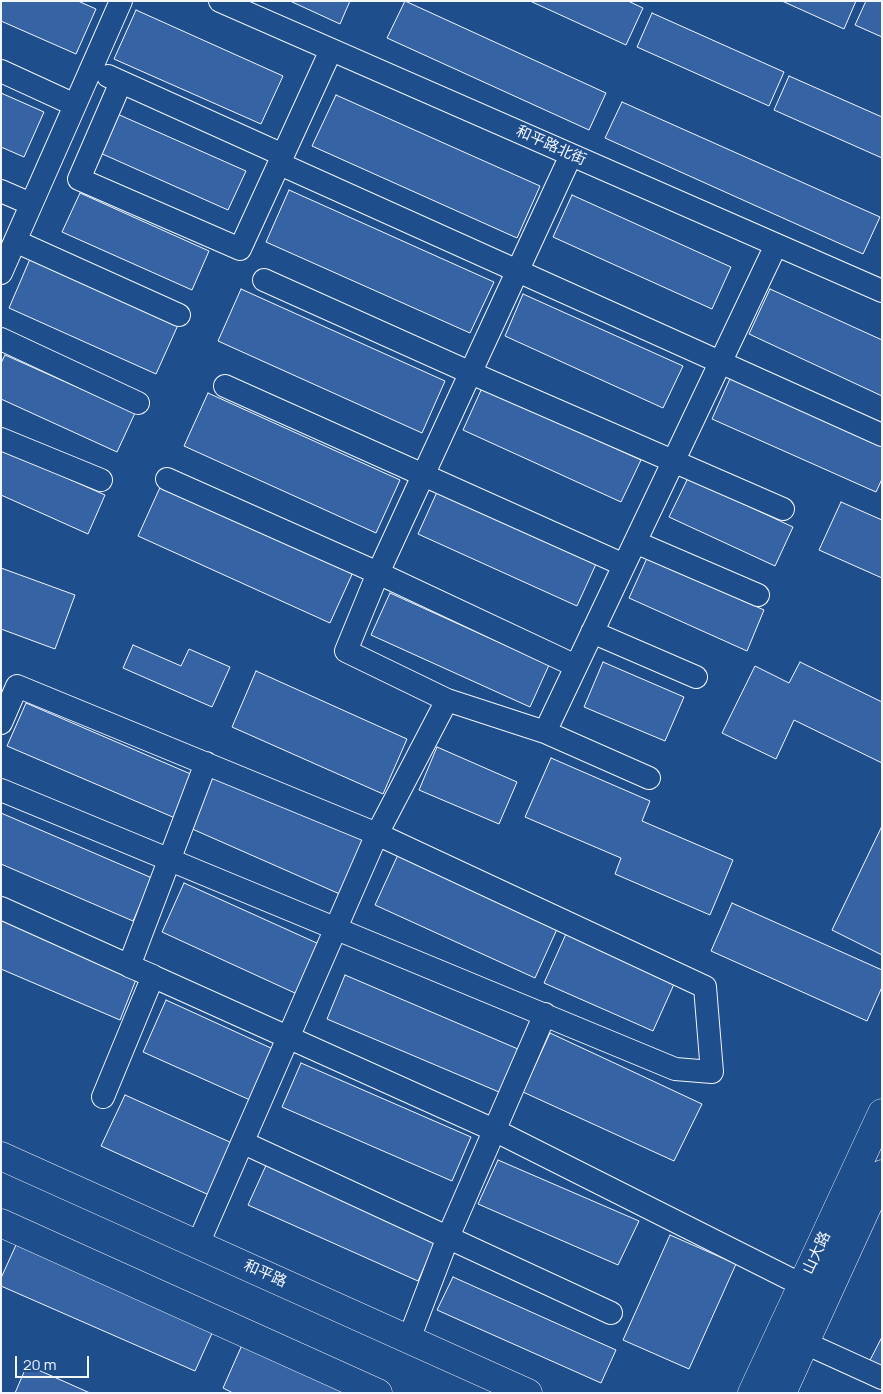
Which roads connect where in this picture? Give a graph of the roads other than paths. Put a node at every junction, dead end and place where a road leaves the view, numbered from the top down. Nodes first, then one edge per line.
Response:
1 (121, 1) edge
2 (220, 1) edge
3 (331, 50) junction
4 (91, 68) junction
5 (1, 71) edge
6 (121, 82) junction
7 (75, 105) junction
8 (572, 155) junction
9 (281, 160) junction
10 (1, 191) edge
11 (31, 204) junction
12 (15, 241) junction
13 (776, 245) junction
14 (1, 273) edge
15 (518, 273) junction
16 (264, 280) dead end
17 (882, 291) edge
18 (179, 315) dead end
19 (1, 339) edge
20 (720, 363) junction
21 (471, 374) junction
22 (225, 386) dead end
23 (138, 403) dead end
24 (882, 435) edge
25 (1, 439) edge
26 (674, 460) junction
27 (424, 476) junction
28 (166, 479) dead end
29 (101, 480) dead end
30 (783, 509) dead end
31 (635, 542) junction
32 (624, 565) junction
33 (378, 573) junction
34 (758, 595) dead end
35 (592, 632) junction
36 (576, 666) junction
37 (696, 677) dead end
38 (447, 700) junction
39 (1, 723) edge
40 (545, 732) junction
41 (206, 763) junction
42 (649, 778) dead end
43 (1, 790) edge
44 (377, 834) junction
45 (168, 858) junction
46 (1, 908) edge
47 (336, 927) junction
48 (129, 966) junction
49 (153, 976) junction
50 (545, 1014) junction
51 (288, 1038) junction
52 (102, 1097) dead end
53 (882, 1112) edge
54 (494, 1130) junction
55 (244, 1143) junction
56 (1, 1156) edge
57 (882, 1174) edge
58 (1, 1224) edge
59 (448, 1237) junction
60 (198, 1244) junction
61 (802, 1285) junction
62 (611, 1313) dead end
63 (409, 1339) junction
64 (805, 1343) junction
65 (882, 1378) edge
66 (378, 1393) edge
67 (528, 1393) edge
68 (752, 1393) edge
69 (782, 1393) edge

1 - 4 street
2 - 3 street, 和平路北街
3 - 8 street, 和平路北街
3 - 9 street
4 - 6 street
4 - 7 street
5 - 7 street
6 - 9 street
6 - 9 street
7 - 11 street
8 - 13 street, 和平路北街
8 - 15 street
9 - 15 street
10 - 11 street
11 - 12 street
12 - 14 street
12 - 18 street
13 - 17 street, 和平路北街
13 - 20 street
15 - 20 street
15 - 21 street
16 - 21 street
19 - 23 street
20 - 24 street
20 - 26 street
21 - 26 street
21 - 27 street
22 - 27 street
25 - 29 street
26 - 30 street
26 - 31 street
27 - 32 street
27 - 33 street
28 - 33 street
31 - 32 street
31 - 34 street
32 - 35 street
33 - 36 street
33 - 38 street
35 - 36 street
35 - 37 street
36 - 40 street
38 - 40 street
38 - 44 street
39 - 41 street
40 - 42 street
41 - 44 street
41 - 45 street
43 - 45 street
44 - 47 street
44 - 50 street
45 - 47 street
45 - 48 street
46 - 48 street
47 - 50 street
47 - 51 street
48 - 49 street
49 - 51 street
49 - 52 street
50 - 54 street
51 - 54 street
51 - 55 street
53 - 61 main road, 山大路
54 - 59 street
54 - 61 street
55 - 59 street
55 - 60 street
56 - 60 main road, 和平路
57 - 64 main road, 山大路
58 - 66 main road
59 - 62 street
59 - 63 street
60 - 63 main road, 和平路
61 - 68 main road, 山大路
63 - 67 main road, 和平路
64 - 65 street
64 - 69 main road, 山大路

